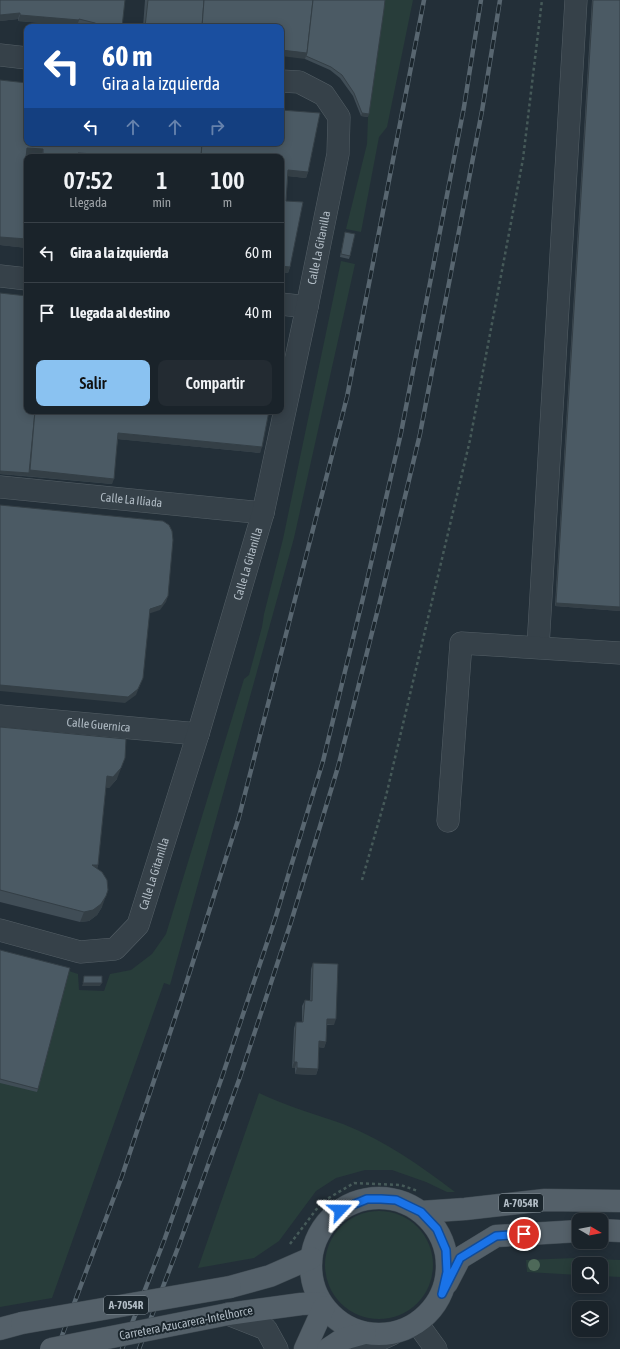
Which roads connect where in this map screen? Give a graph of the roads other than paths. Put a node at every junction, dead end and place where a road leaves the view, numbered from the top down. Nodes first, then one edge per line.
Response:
1 (576, 0) edge
2 (0, 55) edge
3 (24, 58) edge
4 (284, 81) edge
5 (0, 276) edge
6 (24, 279) edge
7 (284, 304) edge
8 (307, 307) junction
9 (0, 487) edge
10 (263, 513) junction
11 (538, 647) junction
12 (620, 653) edge
13 (0, 716) edge
14 (198, 734) junction
15 (448, 821) dead end
16 (0, 930) edge
17 (620, 1201) edge
18 (421, 1212) junction
19 (608, 1230) edge
20 (572, 1231) edge
21 (620, 1231) edge
22 (311, 1258) junction
23 (442, 1294) junction
24 (323, 1305) junction
25 (228, 1314) junction
26 (417, 1323) junction
27 (0, 1329) edge
28 (363, 1341) edge
29 (51, 1349) edge
30 (277, 1349) edge
31 (306, 1349) edge
32 (328, 1349) edge
33 (436, 1349) edge

1 - 11 street
2 - 3 street
4 - 8 street, Calle La Gitanilla
5 - 6 street
7 - 8 street
8 - 10 street, Calle La Gitanilla
9 - 10 street, Calle La Ilíada
10 - 14 street, Calle La Gitanilla
11 - 12 street
11 - 15 street
13 - 14 street, Calle Guernica
14 - 16 street, Calle La Gitanilla
17 - 18 main road, A-7054R
18 - 22 main road
18 - 23 main road
19 - 21 main road
20 - 23 main road
22 - 24 main road
22 - 27 main road, A-7054R, bridge
23 - 26 main road
24 - 25 main road, Carretera Azucarera-Intelhorce / A-7054R
24 - 28 main road
24 - 31 main road
25 - 29 main road, Carretera Azucarera-Intelhorce / A-7054R, bridge
25 - 30 street
26 - 28 main road
26 - 33 street
28 - 32 main road

